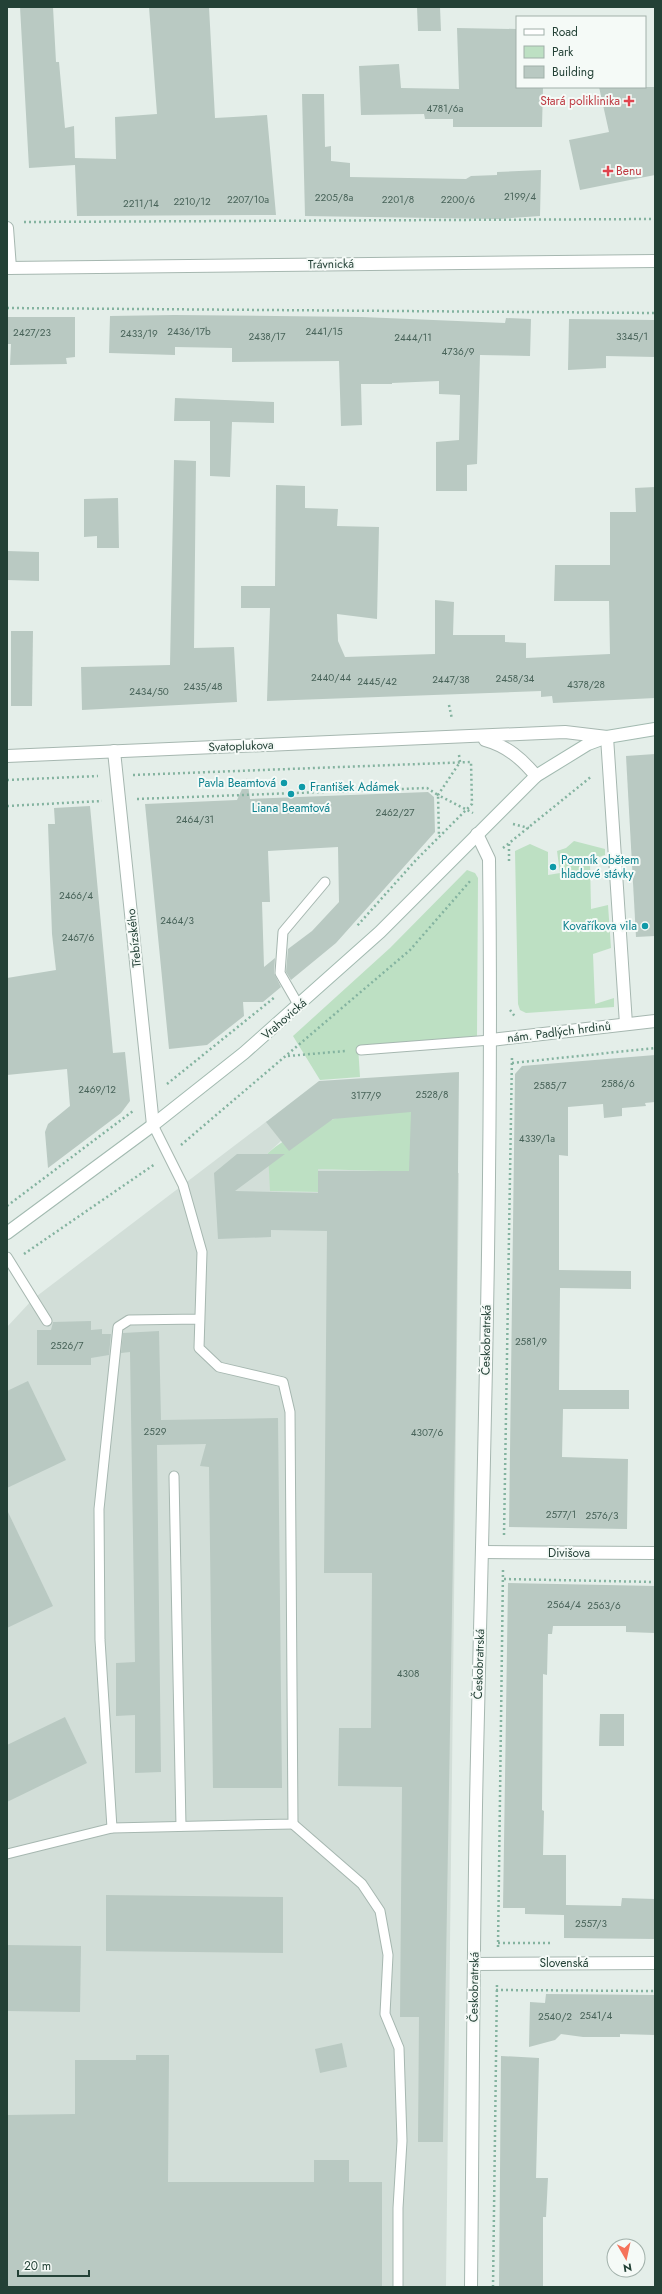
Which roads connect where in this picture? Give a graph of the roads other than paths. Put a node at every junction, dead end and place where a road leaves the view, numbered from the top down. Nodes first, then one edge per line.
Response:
1 (7, 228) edge
2 (655, 261) edge
3 (8, 268) edge
4 (655, 729) edge
5 (474, 737) junction
6 (608, 737) junction
7 (114, 751) junction
8 (7, 756) edge
9 (536, 776) junction
10 (477, 834) junction
11 (325, 882) dead end
12 (299, 1006) junction
13 (655, 1021) edge
14 (626, 1024) junction
15 (491, 1040) junction
16 (361, 1050) road end
17 (153, 1125) junction
18 (7, 1233) edge
19 (9, 1260) edge
20 (200, 1319) junction
21 (47, 1321) dead end
22 (174, 1476) dead end
23 (483, 1552) junction
24 (655, 1553) edge
25 (293, 1824) junction
26 (181, 1826) junction
27 (112, 1828) junction
28 (7, 1854) edge
29 (655, 1963) edge
30 (474, 1964) junction
31 (398, 2287) edge
32 (471, 2287) edge

1 - 3 street
2 - 3 street, Trávnická
4 - 6 street, Svatoplukova
5 - 6 street, Svatoplukova
5 - 7 street, Svatoplukova
5 - 9 street, Svatoplukova
6 - 9 street, Svatoplukova
6 - 14 street, nám. Padlých hrdinů
7 - 8 street, Svatoplukova
7 - 17 street, Třebízského
9 - 10 street, Vrahovická
10 - 12 street, Vrahovická
10 - 15 street, nám. Padlých hrdinů
11 - 12 lane
12 - 17 street, Vrahovická
13 - 14 street
14 - 15 street, nám. Padlých hrdinů
15 - 16 lane, nám. Padlých hrdinů
15 - 23 street, Českobratrská
17 - 18 street, Vrahovická
17 - 20 lane
19 - 21 lane
20 - 25 lane
20 - 27 lane
22 - 26 lane
23 - 24 street, Divišova
23 - 30 street, Českobratrská
25 - 26 lane
25 - 31 lane
26 - 27 lane
27 - 28 lane
29 - 30 street, Slovenská
30 - 32 street, Českobratrská

